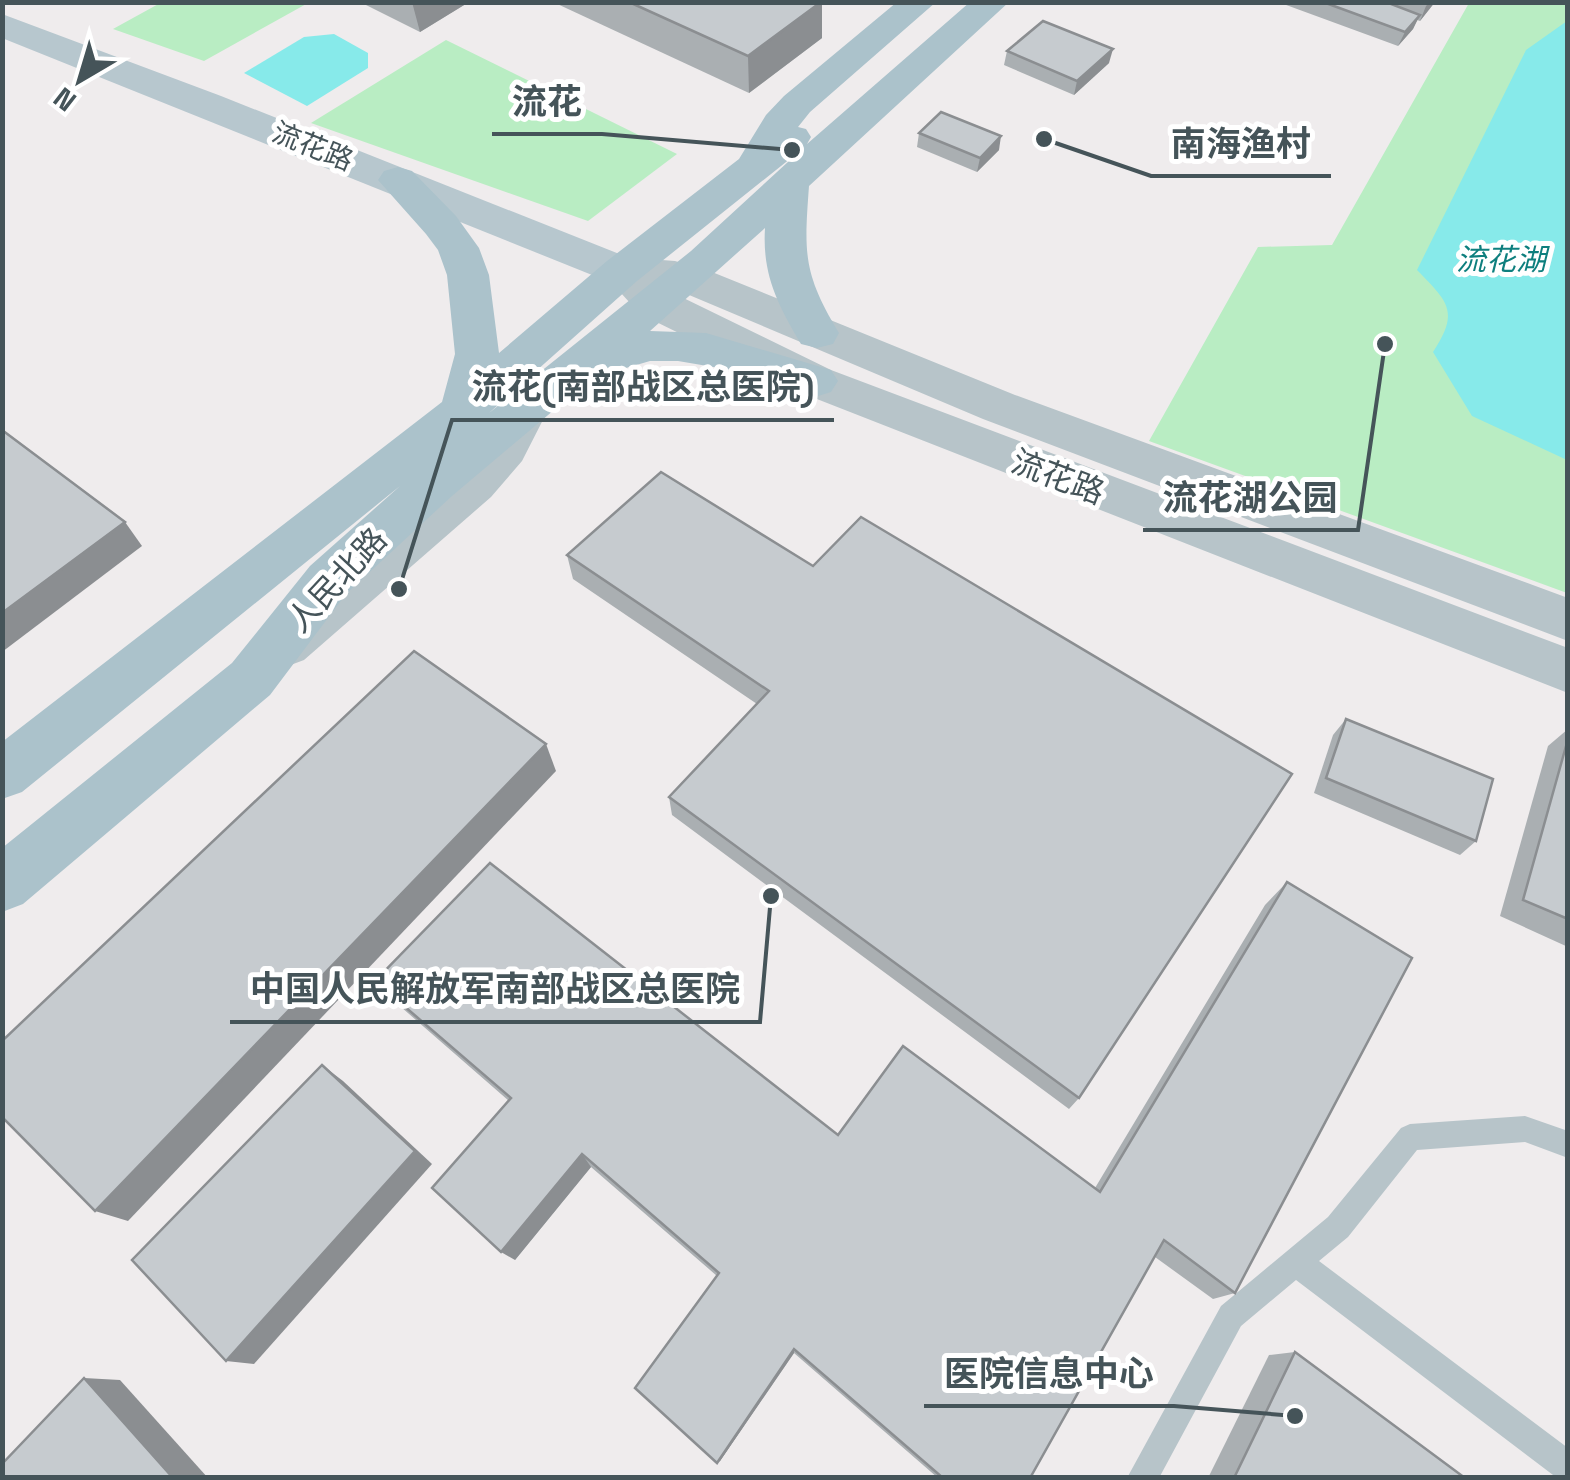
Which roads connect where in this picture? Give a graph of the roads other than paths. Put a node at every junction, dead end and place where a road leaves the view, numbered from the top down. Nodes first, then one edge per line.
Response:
1 (919, 2) edge
2 (957, 2) edge
3 (992, 2) edge
4 (1027, 2) edge
5 (2, 26) edge
6 (950, 54) junction
7 (771, 176) junction
8 (398, 180) junction
9 (706, 204) junction
10 (748, 224) junction
11 (622, 271) junction
12 (670, 291) junction
13 (816, 357) junction
14 (463, 410) junction
15 (528, 410) junction
16 (1568, 620) edge
17 (1568, 671) edge
18 (2, 775) edge
19 (2, 885) edge
20 (1568, 1145) edge
21 (1296, 1262) junction
22 (1568, 1467) edge
23 (1142, 1478) edge

1 - 7 main road
2 - 7 main road, 人民北路
3 - 6 main road
4 - 6 main road
5 - 8 main road, 流花路
6 - 7 main road
7 - 9 main road, 人民北路
7 - 10 main road, 人民北路
7 - 13 main road
8 - 11 main road, 流花路
8 - 14 main road
9 - 10 main road
9 - 11 main road, 人民北路
10 - 12 main road, 人民北路
11 - 12 street, 流花路
11 - 14 main road, 人民北路
12 - 13 street, 流花路
12 - 15 main road, 人民北路
13 - 15 main road
13 - 16 street, 流花路
13 - 17 street, 流花路
14 - 18 main road, 人民北路
15 - 19 main road, 人民北路
20 - 21 lane
21 - 22 lane
21 - 23 lane

